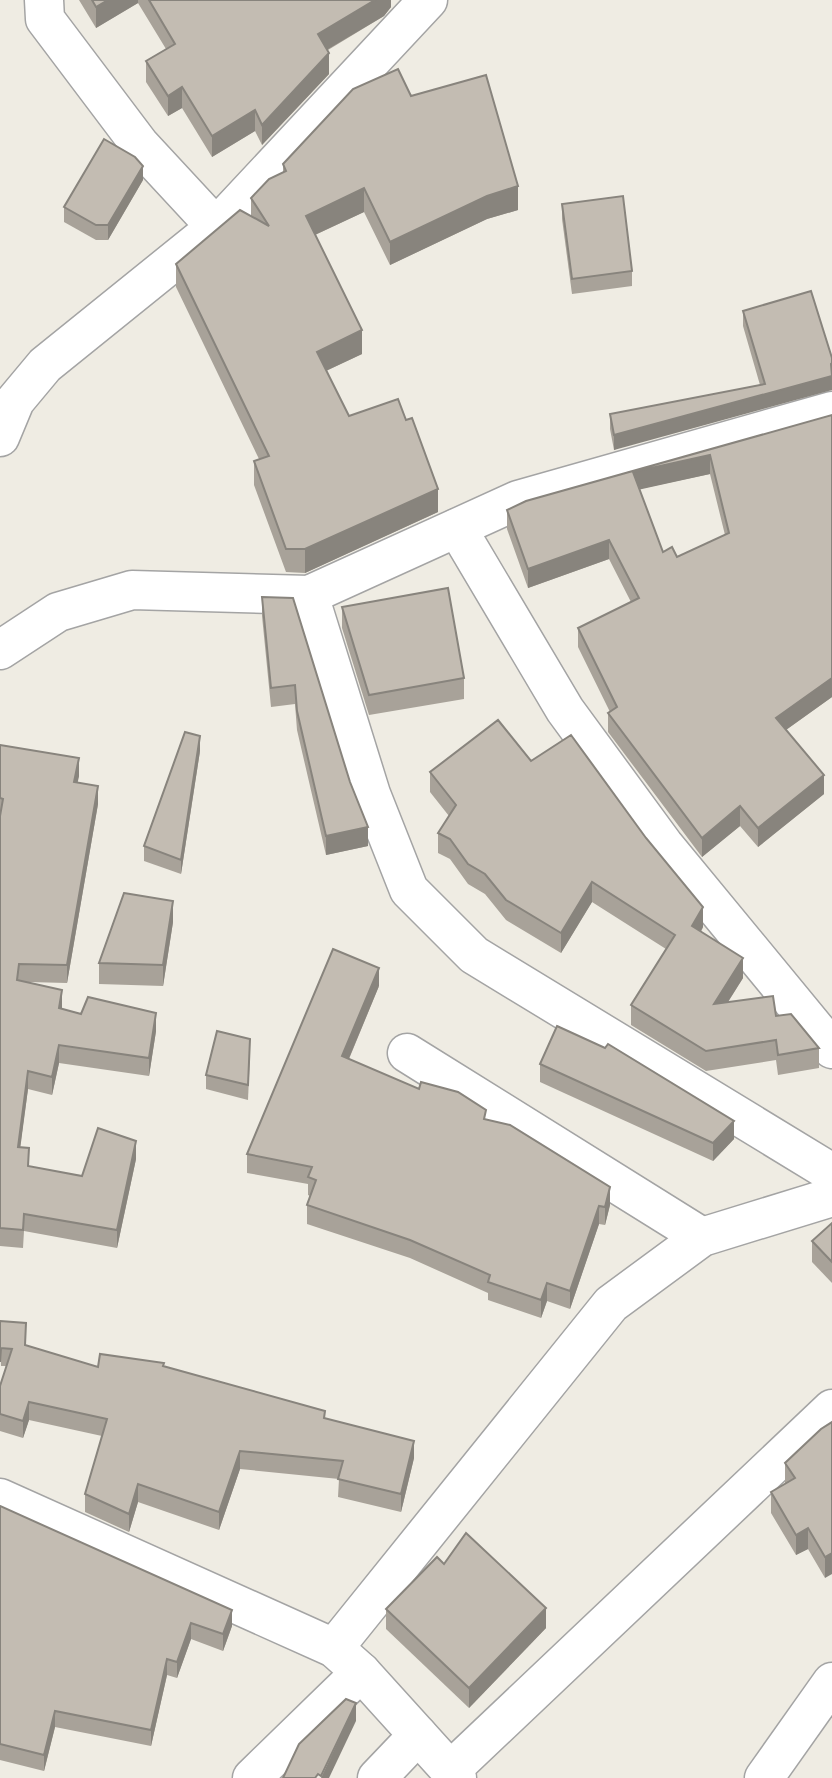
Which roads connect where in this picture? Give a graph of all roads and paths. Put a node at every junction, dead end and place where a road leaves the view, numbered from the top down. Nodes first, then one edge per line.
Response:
1 (44, 0) edge
2 (428, 0) edge
3 (216, 227) junction
4 (832, 411) edge
5 (0, 437) edge
6 (457, 528) junction
7 (309, 595) junction
8 (0, 650) edge
9 (832, 1049) edge
10 (407, 1053) dead end
11 (832, 1174) edge
12 (832, 1197) edge
13 (702, 1237) junction
14 (832, 1409) edge
15 (0, 1499) edge
16 (348, 1660) junction
17 (832, 1682) edge
18 (418, 1735) junction
19 (454, 1774) edge
20 (252, 1778) edge
21 (377, 1778) edge
22 (764, 1778) edge

1 - 3 street
2 - 3 street
3 - 5 street
4 - 6 street
6 - 7 street
6 - 9 street
7 - 8 street
7 - 11 street
10 - 13 street
12 - 13 street
13 - 16 street
14 - 19 street
15 - 16 street
16 - 18 street
16 - 20 street
17 - 22 street
18 - 19 street
18 - 21 street

